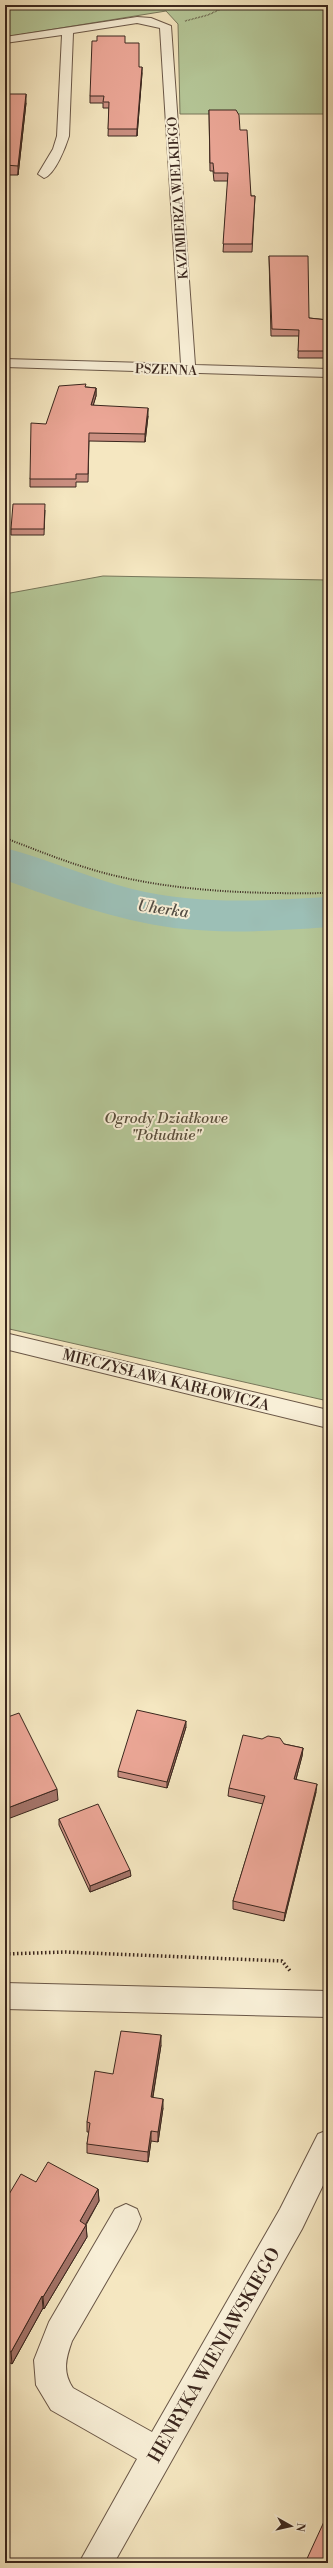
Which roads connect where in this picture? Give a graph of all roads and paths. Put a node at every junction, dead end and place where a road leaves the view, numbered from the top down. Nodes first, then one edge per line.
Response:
1 (229, 5) edge
2 (165, 26) junction
3 (66, 30) junction
4 (5, 40) edge
5 (44, 174) dead end
6 (5, 363) edge
7 (188, 370) junction
8 (328, 374) edge
9 (5, 838) edge
10 (328, 893) edge
11 (5, 1341) edge
12 (328, 1419) edge
13 (5, 1954) edge
14 (294, 1975) dead end
15 (5, 1996) edge
16 (328, 2004) edge
17 (328, 2144) edge
18 (126, 2219) dead end
19 (158, 2453) junction
20 (96, 2563) edge

1 - 2 path
2 - 3 street
2 - 7 street, KAZIMIERZA WIELKIEGO
3 - 4 street
3 - 5 street
6 - 7 street, PSZENNA
7 - 8 street, PSZENNA
9 - 10 path
11 - 12 street, MIECZYSŁAWA KARŁOWICZA
13 - 14 path
15 - 16 street
17 - 19 street, HENRYKA WIENIAWSKIEGO
18 - 19 street
19 - 20 street, HENRYKA WIENIAWSKIEGO

